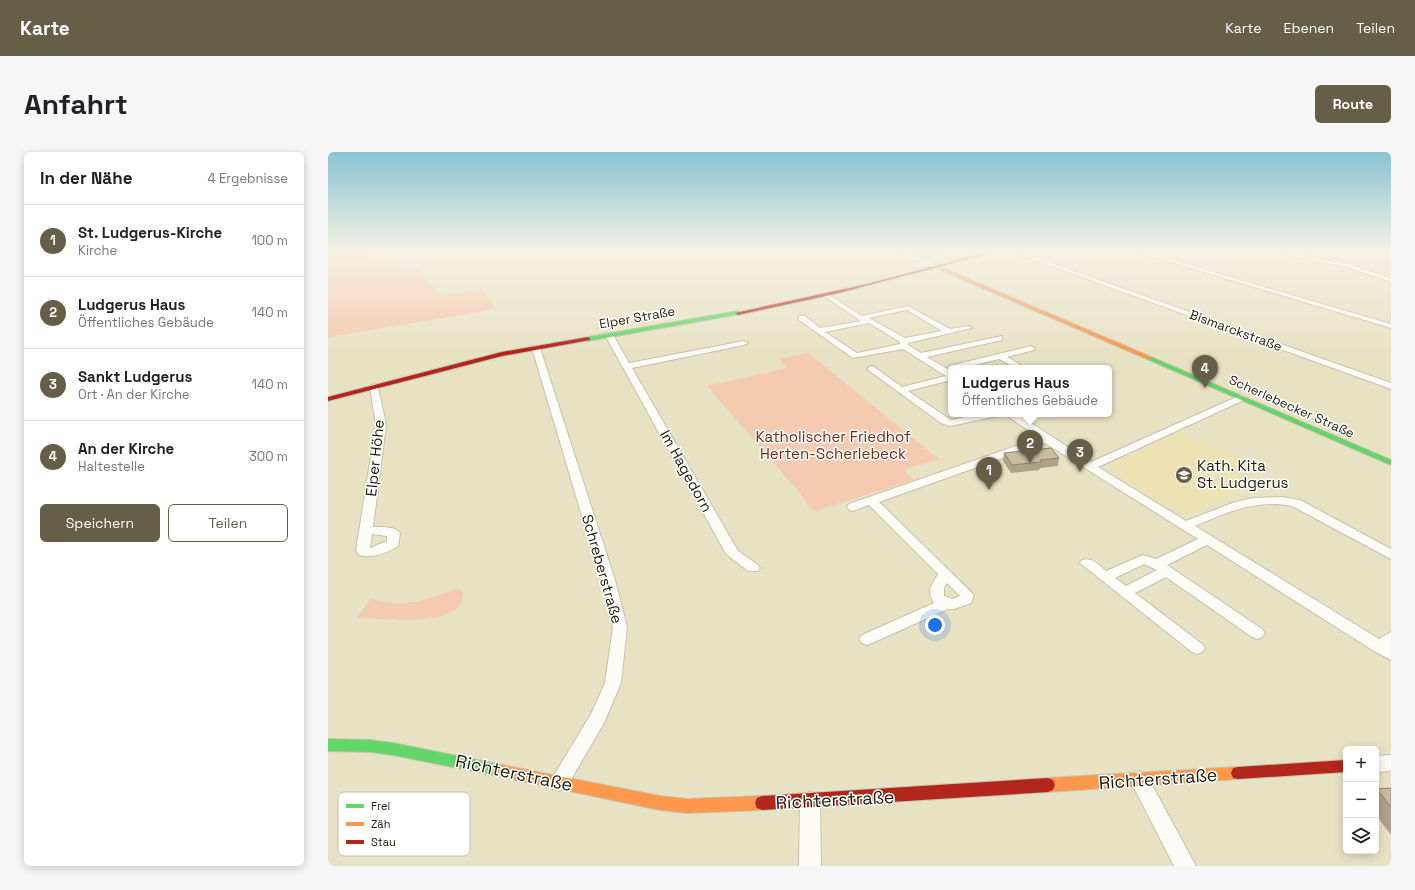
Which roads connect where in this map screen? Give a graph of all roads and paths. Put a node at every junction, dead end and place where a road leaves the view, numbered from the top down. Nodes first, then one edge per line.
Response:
1 (869, 284) edge
2 (980, 284) edge
3 (1108, 284) edge
4 (1252, 284) edge
5 (826, 295) junction
6 (802, 318) dead end
7 (862, 318) junction
8 (870, 320) junction
9 (1391, 326) edge
10 (968, 328) dead end
11 (819, 331) junction
12 (949, 332) junction
13 (609, 335) junction
14 (999, 338) dead end
15 (744, 343) dead end
16 (904, 344) junction
17 (536, 348) junction
18 (1031, 348) dead end
19 (920, 356) junction
20 (1000, 356) junction
21 (972, 365) edge
22 (1016, 365) edge
23 (626, 366) junction
24 (870, 369) dead end
25 (948, 371) edge
26 (948, 373) edge
27 (1391, 386) edge
28 (374, 387) junction
29 (901, 390) junction
30 (1241, 398) junction
31 (328, 399) edge
32 (980, 417) edge
33 (1015, 417) edge
34 (1046, 440) junction
35 (1391, 463) edge
36 (1089, 466) junction
37 (872, 501) junction
38 (853, 507) dead end
39 (1185, 526) junction
40 (366, 530) dead end
41 (1207, 540) junction
42 (1391, 555) edge
43 (1088, 563) dead end
44 (753, 568) dead end
45 (1162, 568) junction
46 (945, 574) junction
47 (1105, 577) junction
48 (1125, 592) junction
49 (946, 604) junction
50 (1257, 633) dead end
51 (867, 639) dead end
52 (1387, 646) edge
53 (1197, 648) dead end
54 (328, 745) edge
55 (1391, 763) edge
56 (1379, 764) edge
57 (1343, 766) edge
58 (1139, 780) junction
59 (559, 782) junction
60 (810, 801) junction
61 (810, 866) edge
62 (1185, 866) edge

1 - 5 street, Elper Straße
2 - 30 street, Scherlebecker Straße
3 - 27 street, Bismarckstraße
4 - 9 street
5 - 7 street
5 - 13 street, Elper Straße
6 - 11 street
7 - 8 street
7 - 12 street
8 - 11 street
8 - 16 street
10 - 12 street
11 - 16 street
12 - 16 street
13 - 17 street, Elper Straße
13 - 23 street, Im Hagedorn
14 - 19 street
15 - 23 street
16 - 19 street
17 - 28 street, Elper Straße
17 - 59 street, Schreberstraße
18 - 20 street
19 - 25 street
20 - 21 street
20 - 22 street
23 - 44 street, Im Hagedorn
24 - 29 street
26 - 29 street
28 - 31 street, Elper Straße
28 - 40 street, Elper Höhe
29 - 32 street
30 - 35 street, Scherlebecker Straße
30 - 36 street
33 - 34 street
34 - 36 street
34 - 37 street
36 - 39 street
37 - 38 street
37 - 46 street
39 - 41 street
39 - 42 street
41 - 45 street
41 - 52 street
43 - 47 street
45 - 47 street
45 - 48 street
45 - 50 street
46 - 49 street
46 - 49 street
47 - 48 street
48 - 53 street
49 - 51 street
54 - 59 street, Richterstraße
55 - 56 street
57 - 58 street, Richterstraße
58 - 60 street, Richterstraße
58 - 62 street
59 - 60 street, Richterstraße
60 - 61 street

